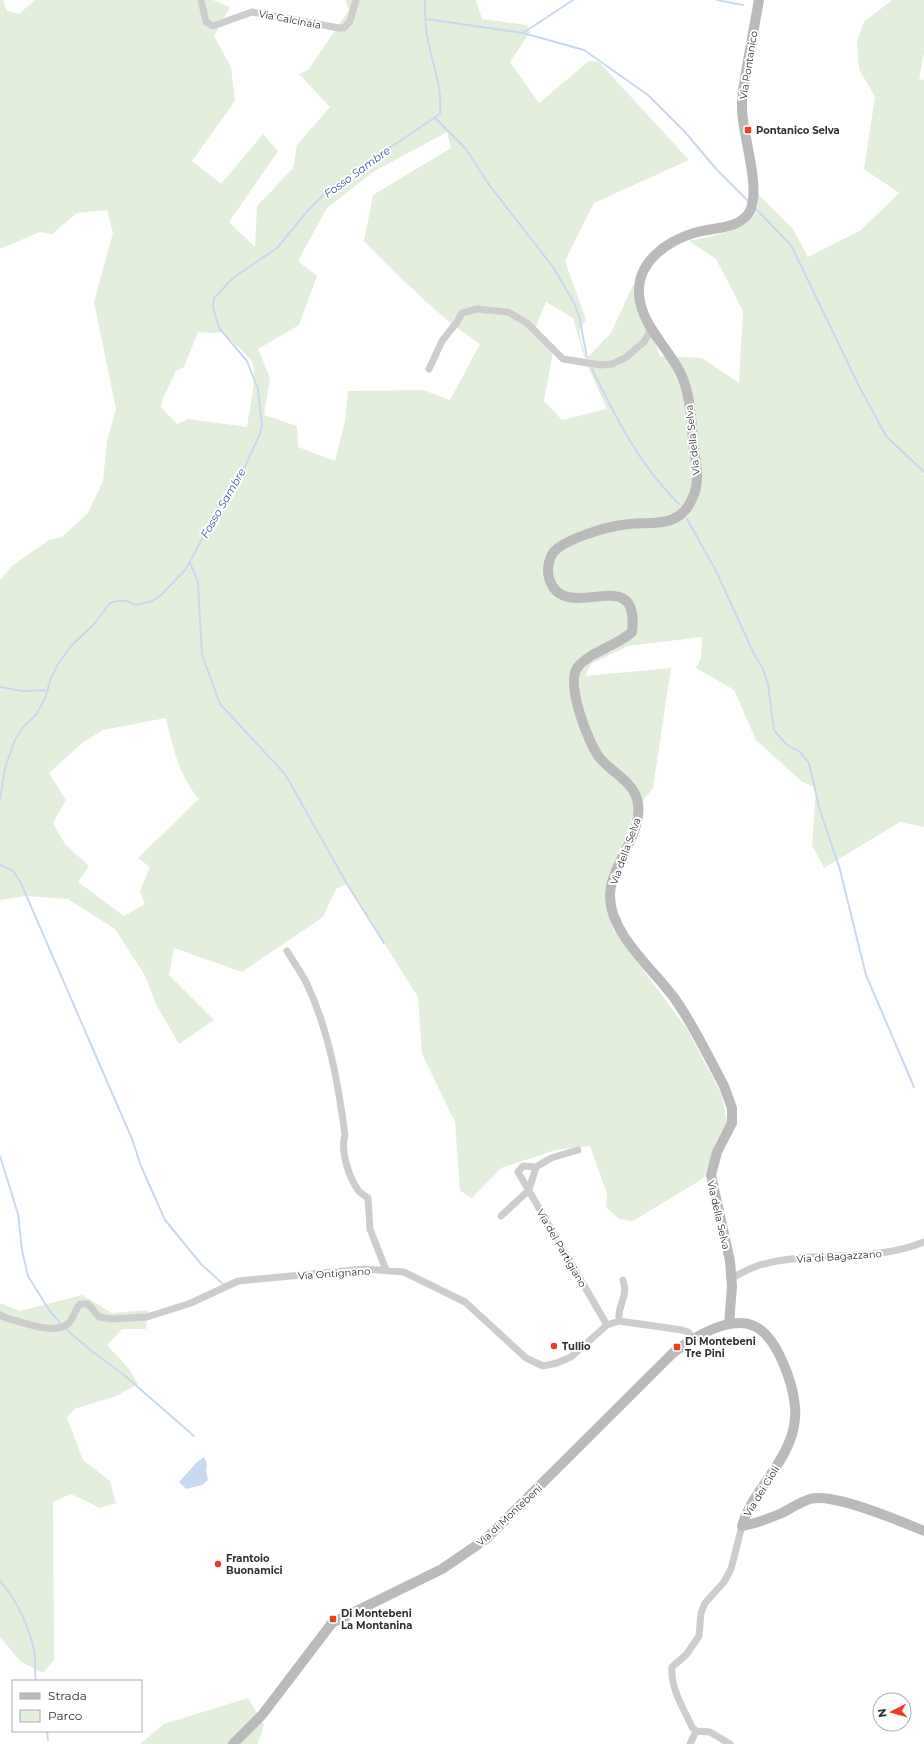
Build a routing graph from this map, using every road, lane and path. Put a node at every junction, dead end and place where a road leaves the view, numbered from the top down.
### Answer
1 (201, 0) edge
2 (356, 0) edge
3 (758, 0) edge
4 (744, 131) joint
5 (651, 328) junction
6 (428, 369) dead end
7 (287, 951) dead end
8 (578, 1150) dead end
9 (536, 1167) junction
10 (529, 1190) junction
11 (501, 1216) dead end
12 (924, 1242) edge
13 (386, 1270) junction
14 (732, 1278) junction
15 (623, 1280) dead end
16 (0, 1315) edge
17 (619, 1321) junction
18 (729, 1324) junction
19 (607, 1325) junction
20 (694, 1338) junction
21 (742, 1526) junction
22 (924, 1531) edge
23 (696, 1731) junction
24 (233, 1744) edge
25 (690, 1744) edge
26 (730, 1744) edge

1 - 2 street, Via Calcinaia
3 - 4 street, Via Pontanico
4 - 5 street, Via della Selva
5 - 6 street
5 - 14 street, Via della Selva
7 - 13 street
8 - 9 street
9 - 10 street
9 - 10 street, Via del Partigiano
10 - 11 street
10 - 19 street, Via del Partigiano
12 - 14 street, Via di Bagazzano
13 - 16 street, Via Ontignano
13 - 19 street, Via Ontignano
14 - 18 street, Via della Selva
15 - 17 street
17 - 19 street, Via Ontignano
17 - 20 street, Via Ontignano
18 - 20 street, Via di Montebeni
18 - 21 street, Via dei Cioli
20 - 24 street, Via di Montebeni
21 - 22 street, Via dei Cioli
21 - 23 street
23 - 25 street
23 - 26 street

